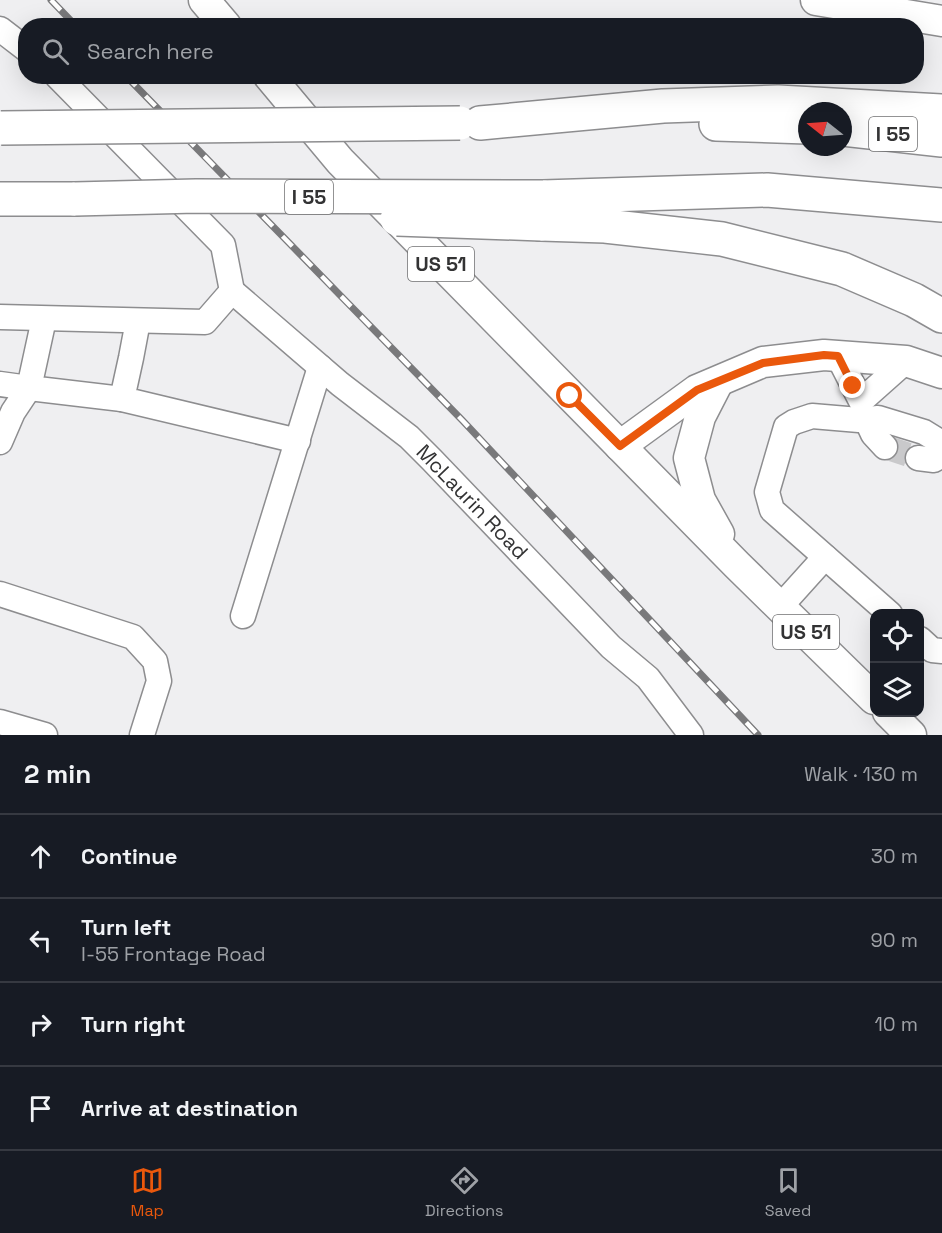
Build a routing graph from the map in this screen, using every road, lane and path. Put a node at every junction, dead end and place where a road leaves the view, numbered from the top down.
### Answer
1 (204, 0) edge
2 (816, 0) edge
3 (219, 18) edge
4 (942, 21) edge
5 (0, 29) edge
6 (18, 43) edge
7 (65, 84) edge
8 (276, 84) edge
9 (942, 111) edge
10 (470, 123) junction
11 (798, 127) edge
12 (0, 128) edge
13 (852, 130) edge
14 (942, 140) edge
15 (0, 199) edge
16 (942, 205) edge
17 (542, 211) junction
18 (232, 291) junction
19 (942, 316) edge
20 (0, 317) edge
21 (44, 319) junction
22 (138, 321) junction
23 (838, 356) junction
24 (906, 361) junction
25 (320, 367) junction
26 (942, 373) edge
27 (718, 382) junction
28 (0, 384) edge
29 (29, 388) junction
30 (122, 399) junction
31 (862, 413) junction
32 (298, 441) junction
33 (0, 442) edge
34 (942, 443) edge
35 (620, 446) junction
36 (885, 447) tunnel mouth
37 (942, 454) edge
38 (918, 458) tunnel mouth
39 (825, 557) junction
40 (737, 565) junction
41 (0, 594) edge
42 (780, 607) junction
43 (884, 609) edge
44 (243, 616) dead end
45 (924, 642) edge
46 (942, 651) edge
47 (870, 695) edge
48 (893, 717) edge
49 (0, 722) edge
50 (45, 735) edge
51 (142, 735) edge
52 (691, 735) edge
53 (912, 735) edge

1 - 3 main road
2 - 4 main road
5 - 6 street
7 - 18 street
8 - 35 main road, US 51
9 - 10 highway
10 - 11 highway
10 - 12 highway, bridge
13 - 14 highway, I 55
15 - 17 highway, bridge
16 - 17 highway
17 - 19 highway
18 - 22 street
18 - 25 street, McLaurin Road
20 - 21 street
21 - 22 street
21 - 29 street
22 - 30 street
23 - 24 main road
23 - 27 main road
23 - 31 street
24 - 26 main road
24 - 31 street
25 - 32 street
25 - 52 street, McLaurin Road
27 - 35 main road
27 - 40 main road
28 - 29 street
29 - 30 street
29 - 33 street
30 - 32 street
31 - 34 street
31 - 36 street
31 - 39 street
32 - 44 street
35 - 40 main road, US 51
37 - 38 street
39 - 42 street
39 - 43 street
40 - 42 main road, US 51
41 - 51 street
42 - 47 main road, US 51
45 - 46 street
48 - 53 main road
49 - 50 street

